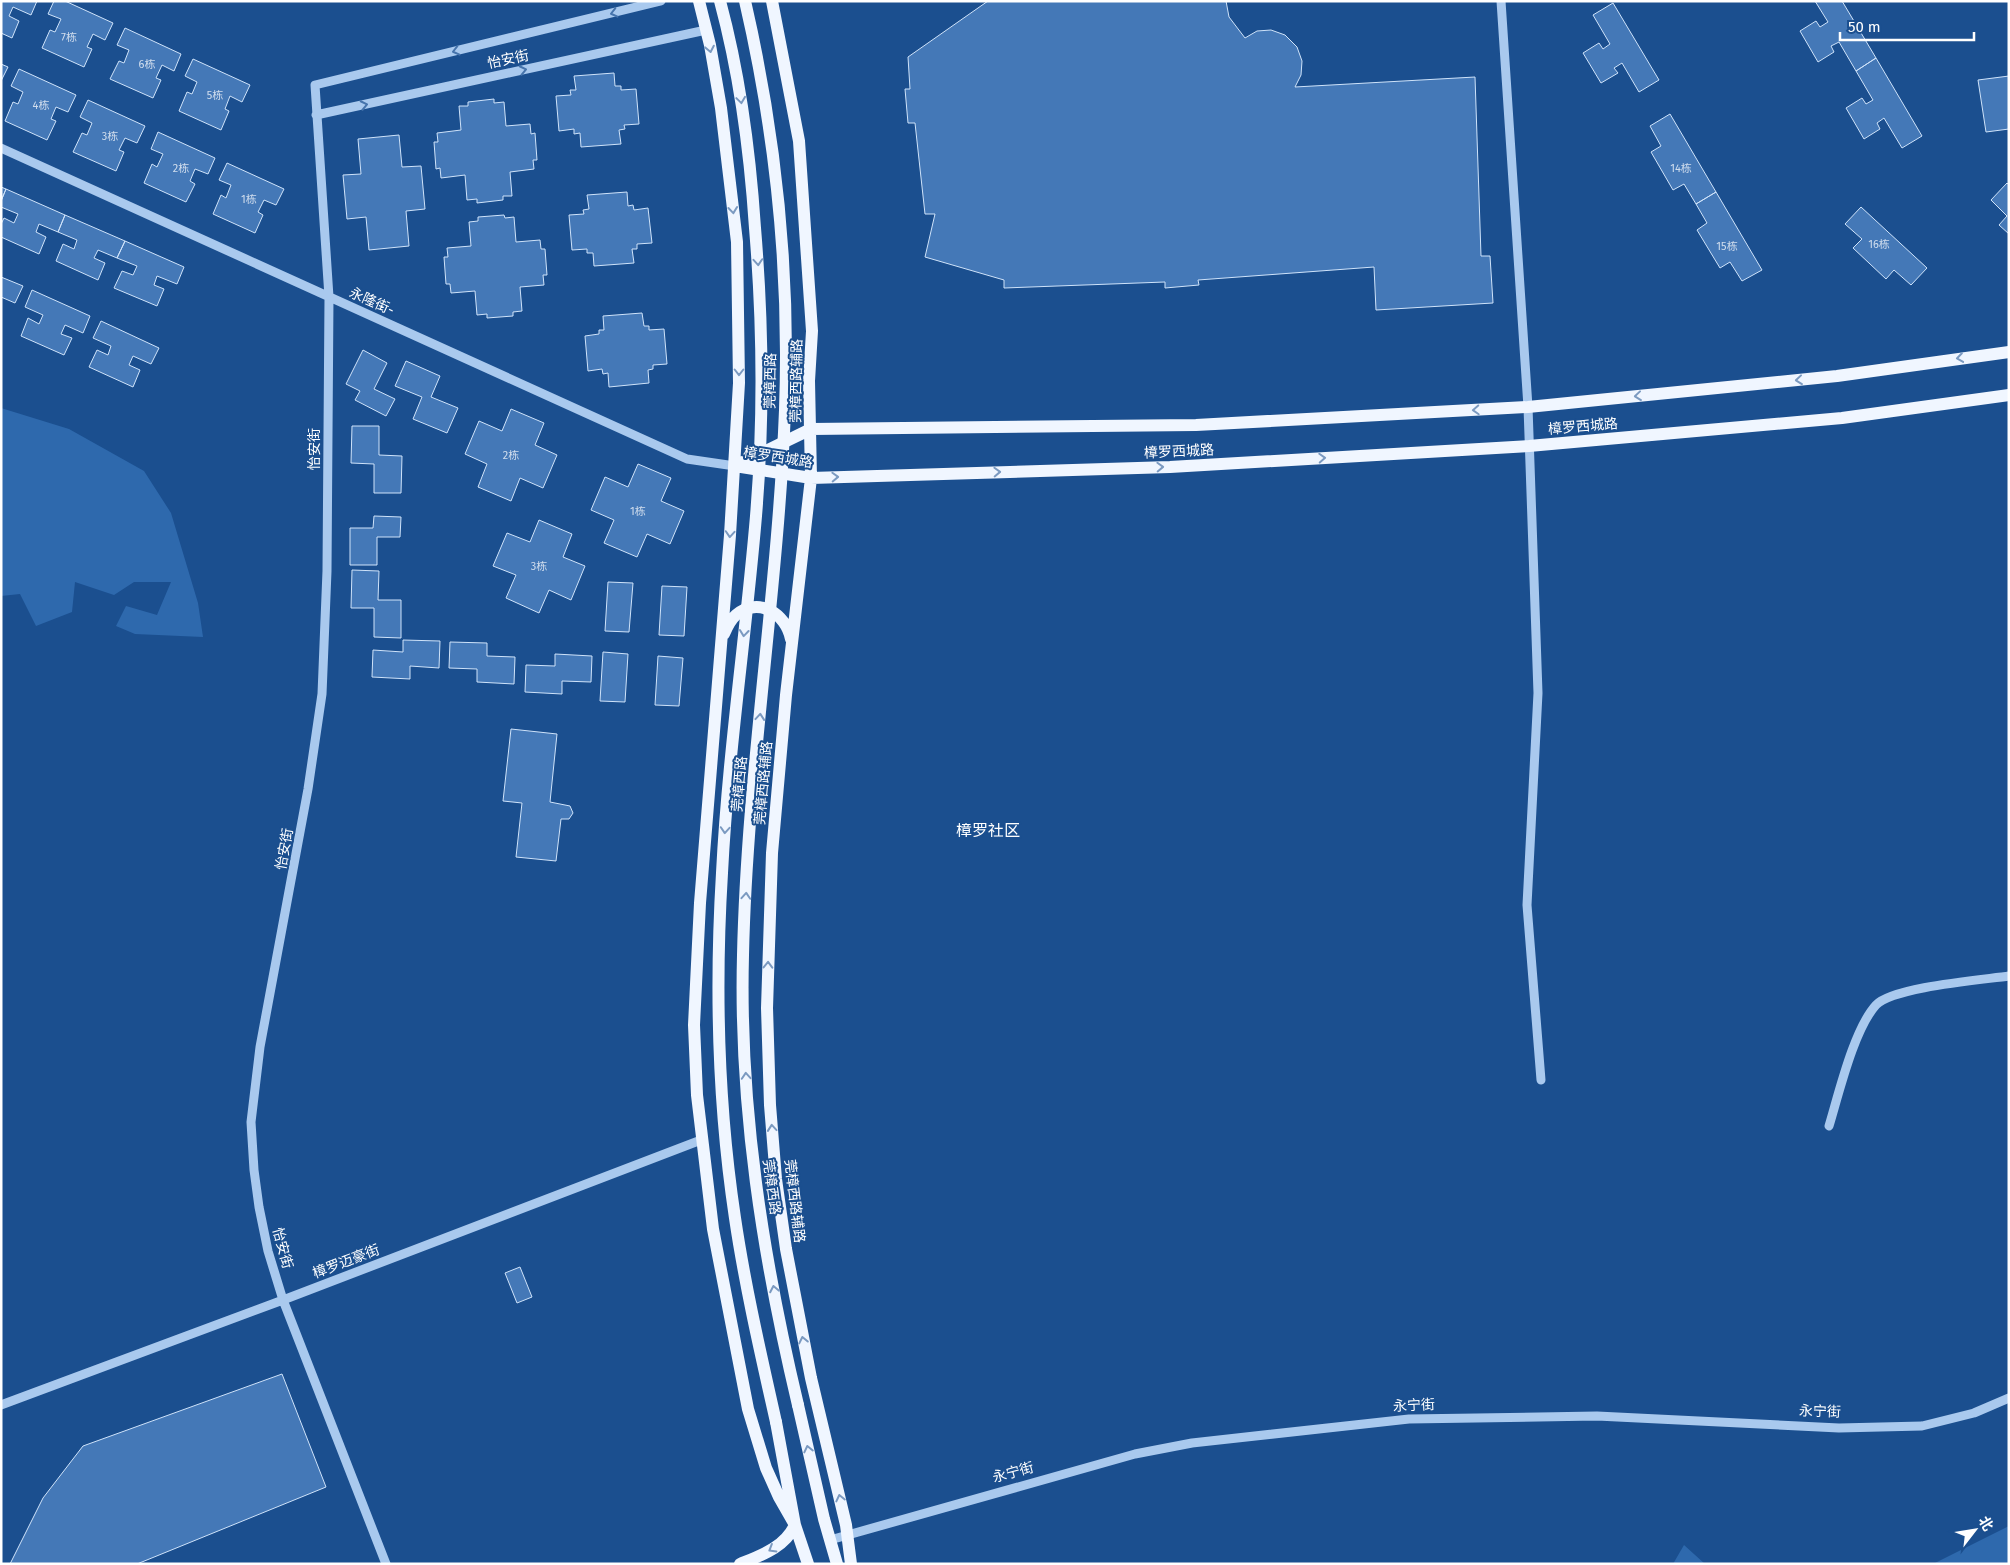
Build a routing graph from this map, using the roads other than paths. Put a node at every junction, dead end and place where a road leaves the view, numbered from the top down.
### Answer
1 (661, 1) edge
2 (699, 1) edge
3 (720, 1) edge
4 (745, 1) edge
5 (772, 1) edge
6 (1501, 1) edge
7 (706, 30) junction
8 (316, 115) junction
9 (1, 148) edge
10 (329, 297) junction
11 (2009, 352) edge
12 (2009, 395) edge
13 (1528, 407) junction
14 (811, 429) junction
15 (1529, 446) junction
16 (735, 466) junction
17 (811, 478) junction
18 (722, 638) junction
19 (792, 644) junction
20 (2009, 976) edge
21 (1541, 1080) dead end
22 (1829, 1126) dead end
23 (701, 1140) junction
24 (283, 1300) junction
25 (2009, 1398) edge
26 (1, 1405) edge
27 (795, 1525) junction
28 (848, 1534) junction
29 (830, 1540) junction
30 (386, 1564) edge
31 (740, 1564) edge
32 (808, 1564) edge
33 (837, 1564) edge
34 (851, 1564) edge

1 -> 8 street, 怡安街
2 - 7 main road
3 -> 27 main road, 莞樟西路, bridge
29 -> 4 main road, 莞樟西路, bridge
5 - 14 main road, 莞樟西路辅路
6 - 13 street
8 -> 7 street, 怡安街
7 -> 16 main road
8 - 10 street, 怡安街
9 - 10 street, 永隆街-
10 - 16 street, 永隆街-
10 - 24 street, 怡安街
11 -> 13 main road, 樟罗西城路
12 - 15 main road, 樟罗西城路
13 -> 14 main road, 樟罗西城路
13 - 15 street
14 - 16 main road, 樟罗西城路
14 - 17 main road, 莞樟西路辅路
17 -> 15 main road, 樟罗西城路
15 - 21 street
16 - 17 main road, 樟罗西城路
16 -> 18 main road
17 - 19 main road, 莞樟西路辅路
18 - 19 main road
18 - 23 main road
28 -> 19 main road, 莞樟西路辅路
20 - 22 street
23 - 24 street, 樟罗迈豪街
23 - 27 main road
24 - 26 street, 樟罗迈豪街
24 - 30 street, 怡安街
25 - 28 street, 永宁街
27 -> 31 main road
27 - 32 main road, 莞樟西路
28 - 29 street, 永宁街
28 - 34 main road, 莞樟西路辅路
29 - 33 main road, 莞樟西路

